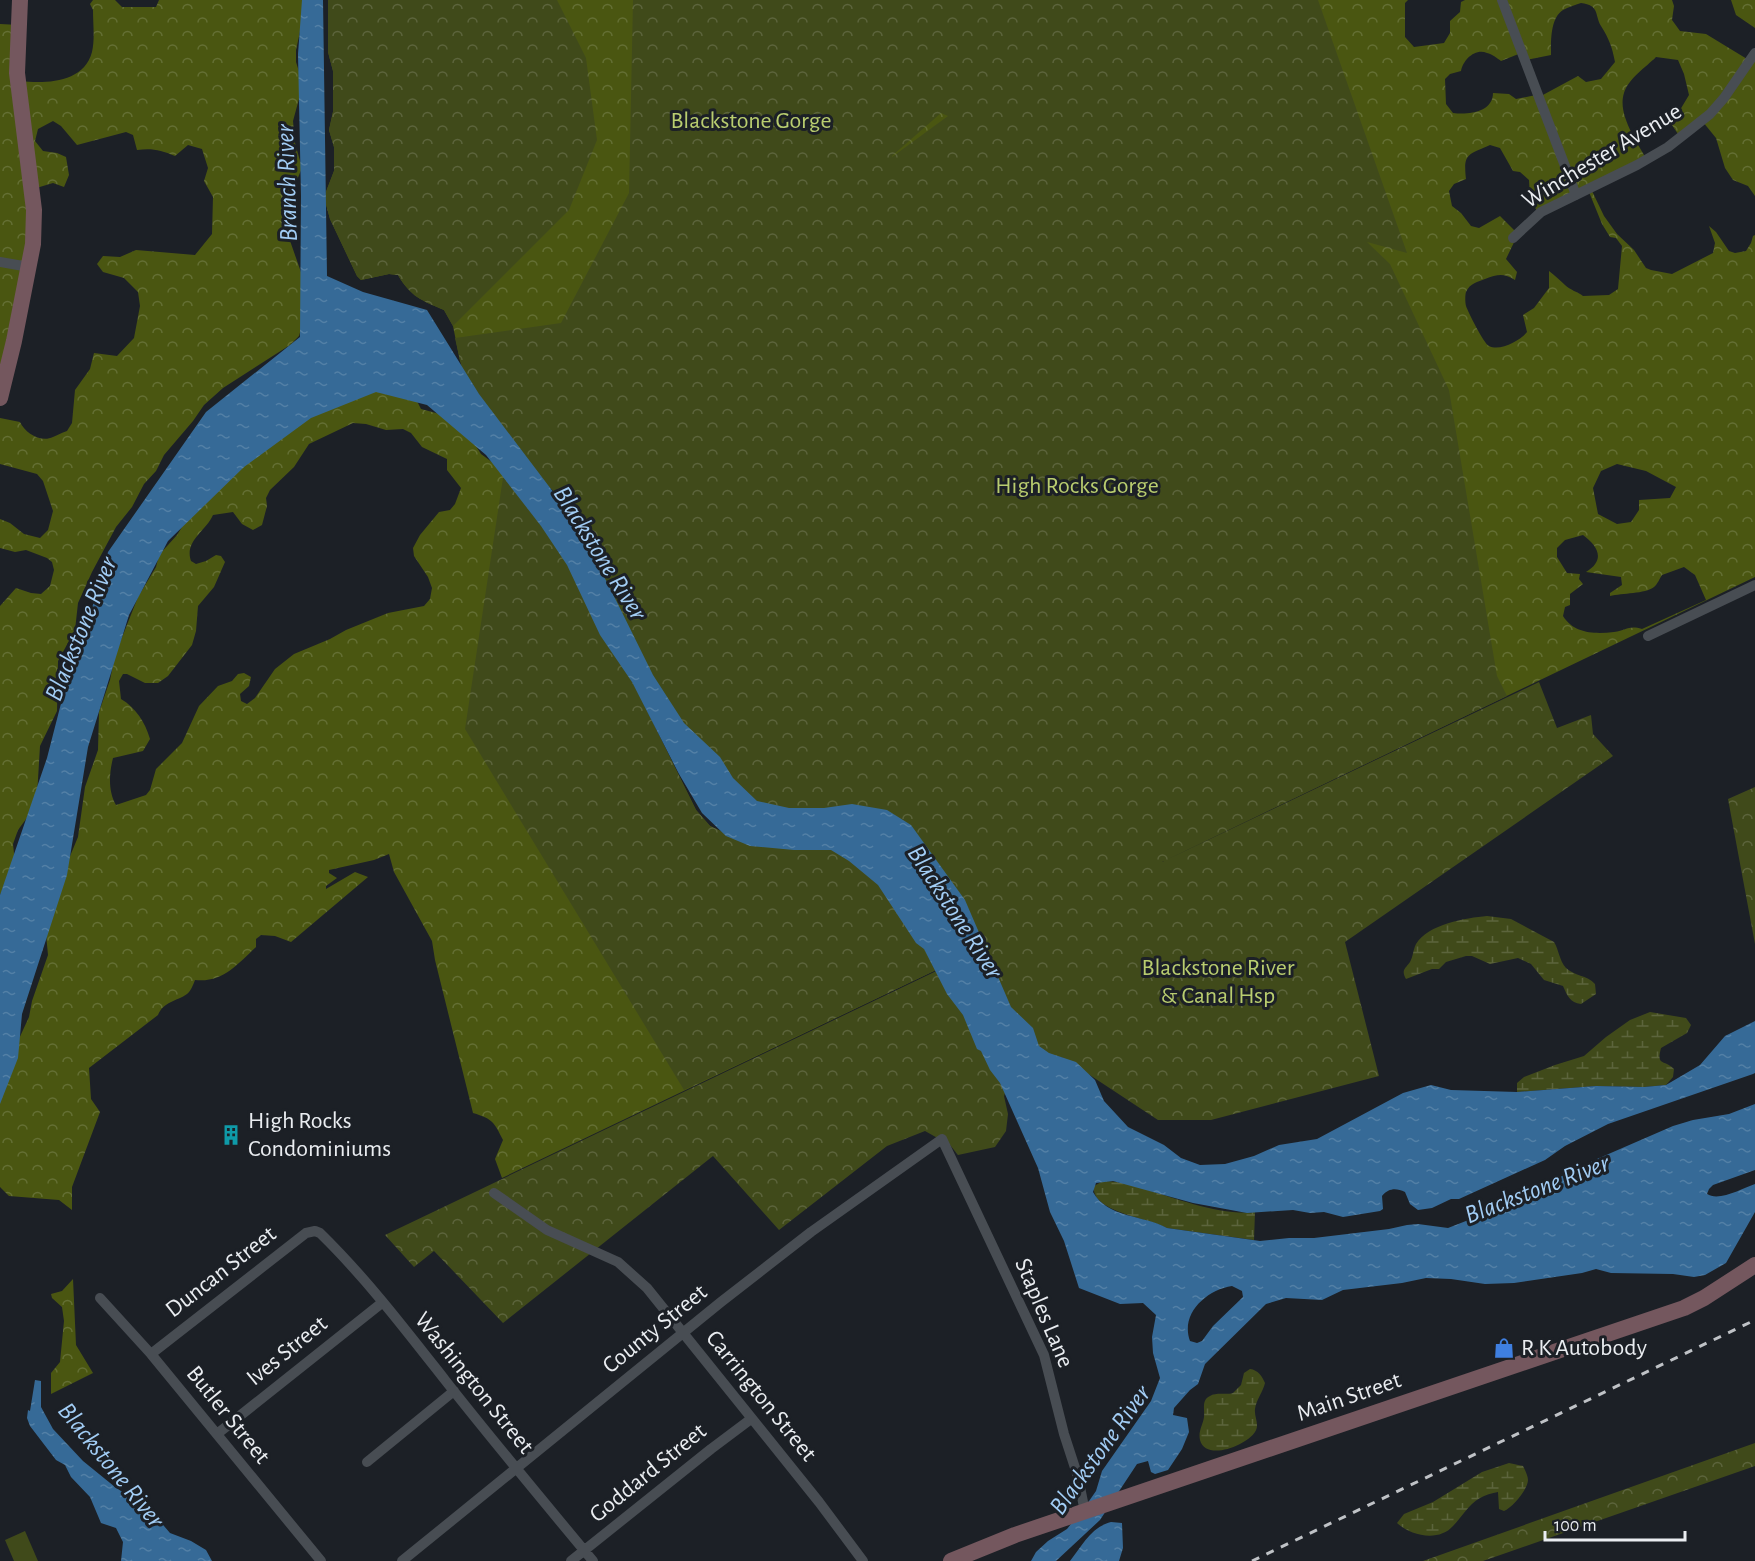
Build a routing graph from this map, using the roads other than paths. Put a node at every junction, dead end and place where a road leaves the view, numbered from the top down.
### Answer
1 (20, 0) edge
2 (1502, 0) edge
3 (1755, 52) edge
4 (1576, 195) junction
5 (1514, 238) dead end
6 (0, 262) edge
7 (29, 267) junction
8 (0, 398) edge
9 (1755, 585) edge
10 (1648, 636) dead end
11 (942, 1139) joint
12 (494, 1193) dead end
13 (320, 1233) joint
14 (1755, 1265) edge
15 (100, 1298) dead end
16 (383, 1302) junction
17 (683, 1333) junction
18 (151, 1354) junction
19 (454, 1391) junction
20 (751, 1419) junction
21 (217, 1434) junction
22 (367, 1462) dead end
23 (515, 1467) junction
24 (1084, 1507) junction
25 (584, 1551) junction
26 (321, 1561) edge
27 (402, 1561) edge
28 (571, 1561) edge
29 (593, 1561) edge
30 (863, 1561) edge
31 (951, 1561) edge

1 - 7 main road
2 - 4 street
3 - 4 street, Winchester Avenue
4 - 5 street, Winchester Avenue
6 - 7 street
7 - 8 main road
9 - 10 street
11 - 17 street, County Street
11 - 24 street, Staples Lane
12 - 17 street, Carrington Street
13 - 16 street, Washington Street
13 - 18 street, Duncan Street
14 - 24 main road, Main Street
15 - 18 street, Butler Street
16 - 19 street, Washington Street
16 - 21 street, Ives Street
17 - 20 street, Carrington Street
17 - 23 street, County Street
18 - 21 street, Butler Street
19 - 22 street
19 - 23 street, Washington Street
20 - 25 street, Goddard Street
20 - 30 street, Carrington Street
21 - 26 street, Butler Street
23 - 25 street, Washington Street
23 - 27 street, County Street
24 - 31 main road, Main Street
25 - 28 street, Goddard Street
25 - 29 street, Washington Street

